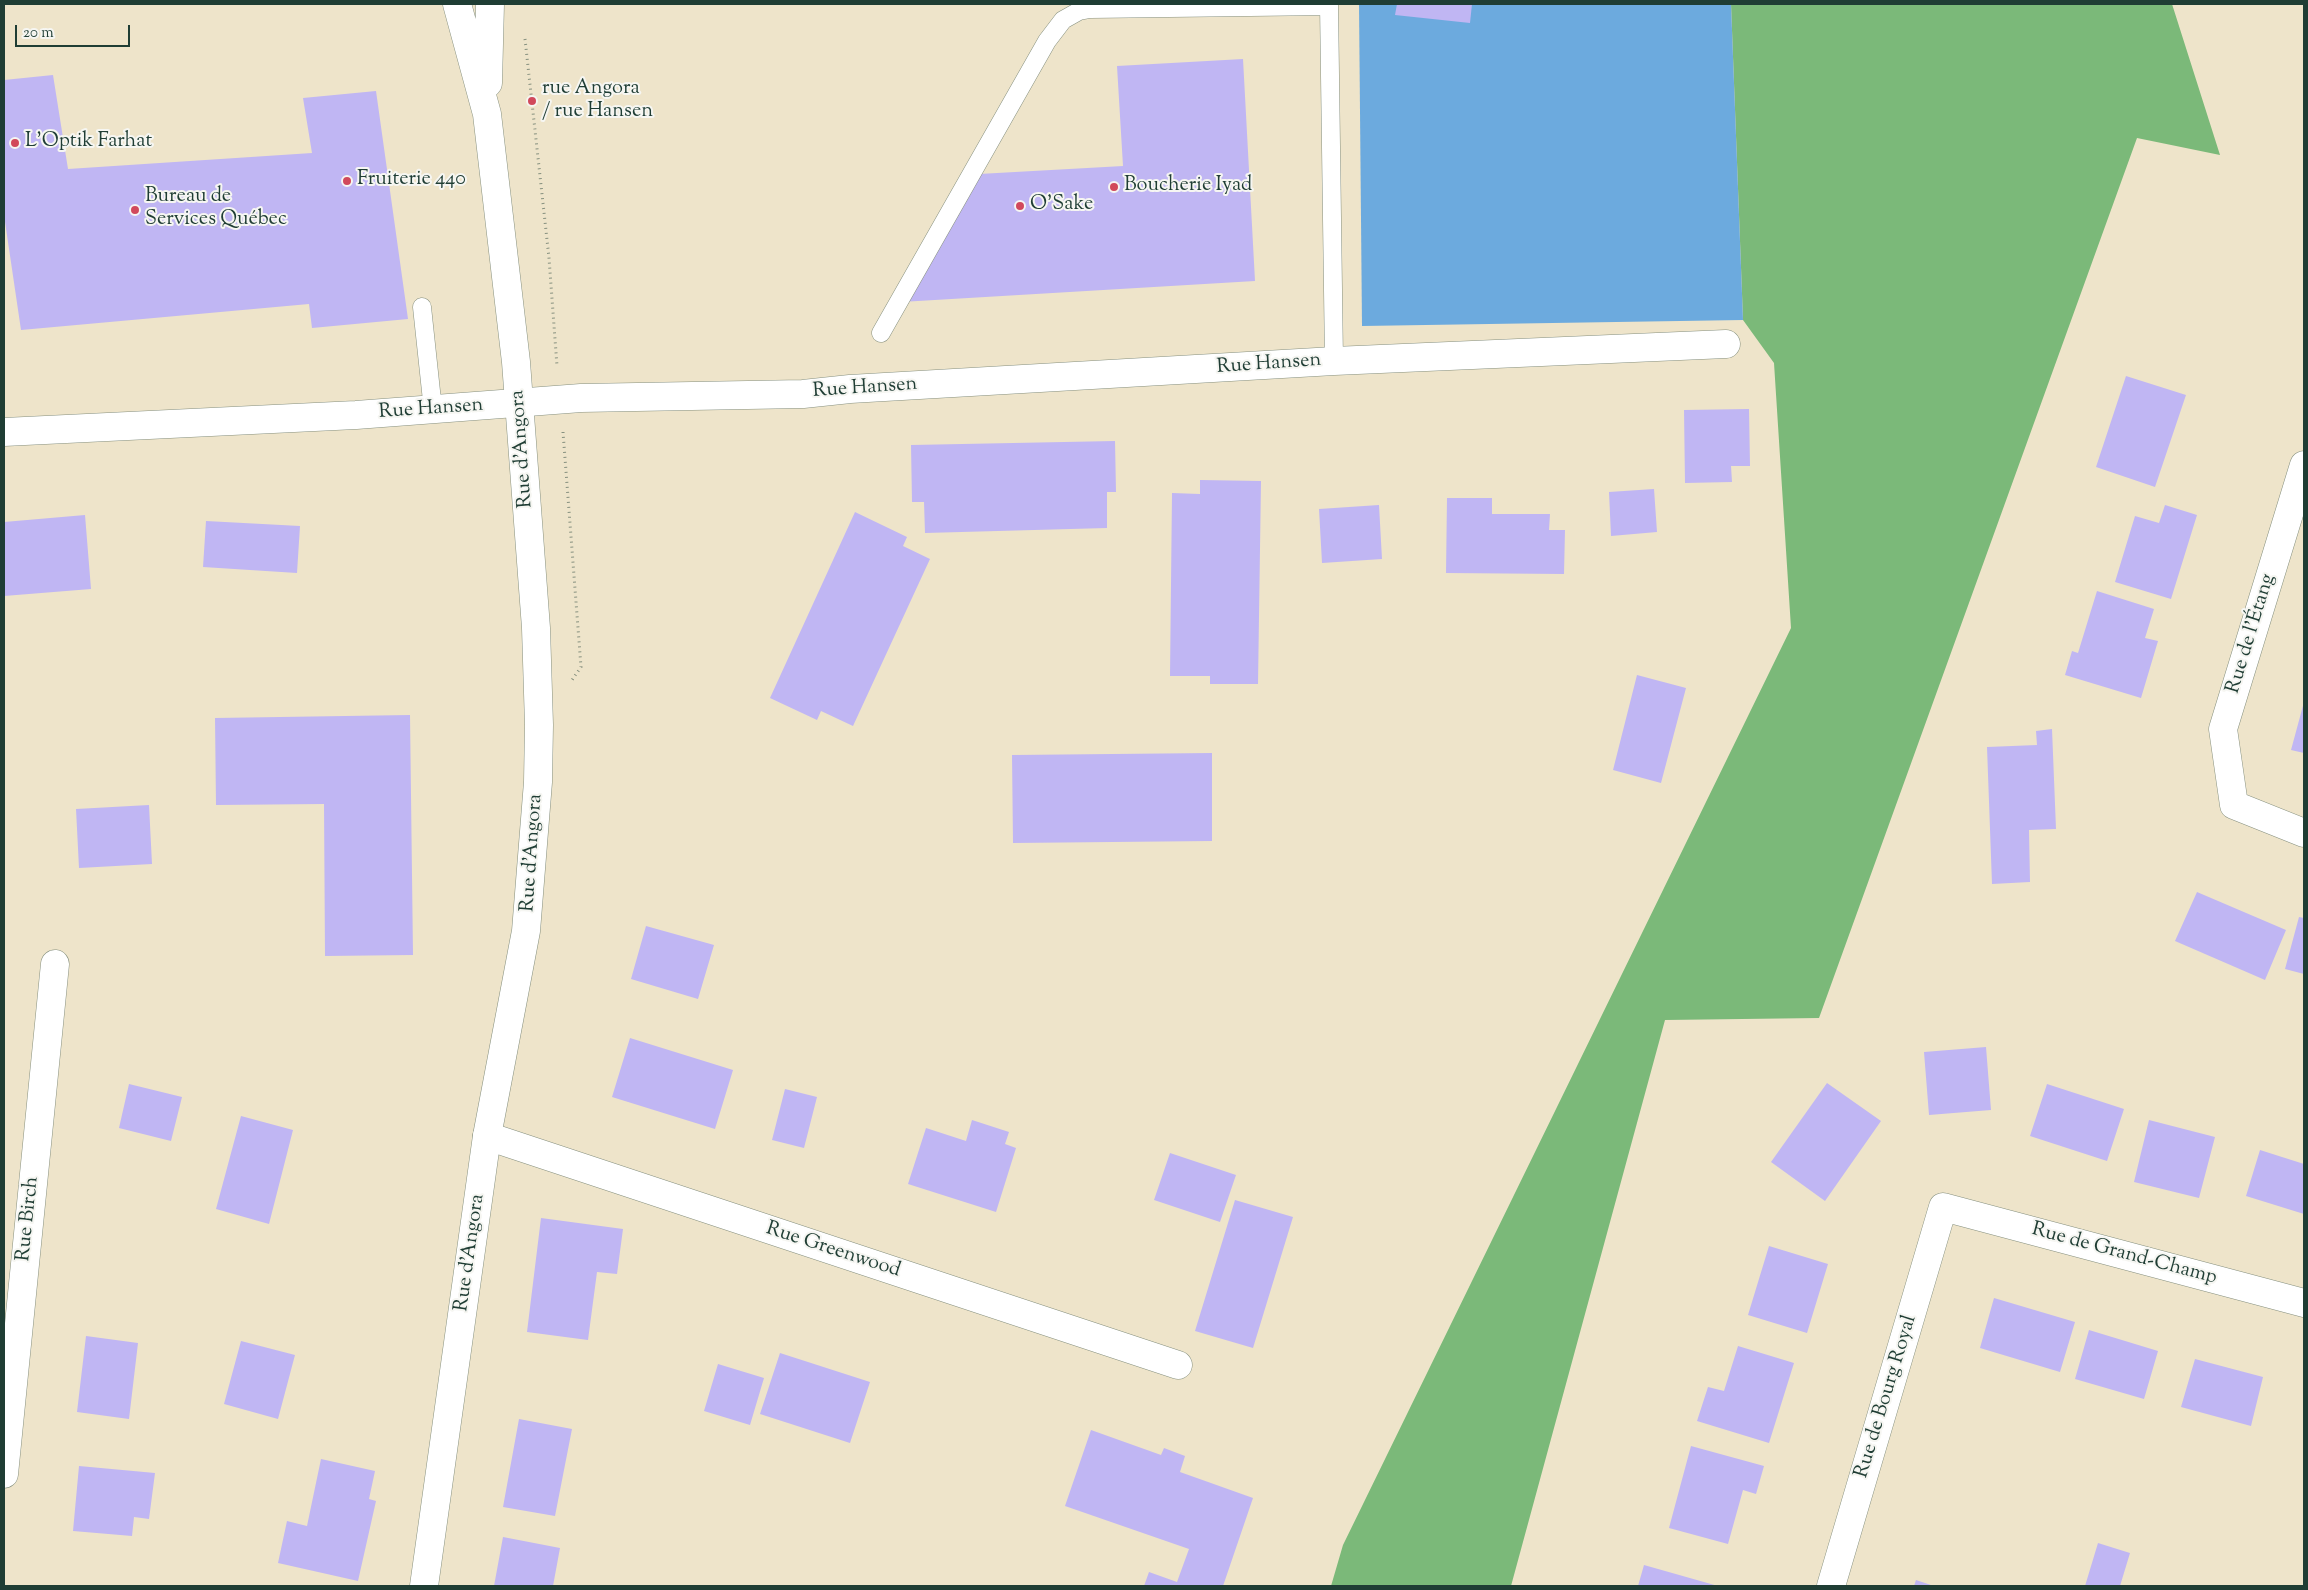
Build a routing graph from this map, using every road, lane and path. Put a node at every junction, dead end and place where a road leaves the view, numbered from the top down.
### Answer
1 (458, 4) edge
2 (490, 4) edge
3 (1329, 5) edge
4 (1090, 6) edge
5 (525, 33) dead end
6 (488, 114) junction
7 (422, 307) dead end
8 (881, 333) dead end
9 (1726, 344) dead end
10 (1334, 361) junction
11 (558, 368) dead end
12 (520, 403) junction
13 (433, 410) junction
14 (563, 431) dead end
15 (4, 432) edge
16 (2304, 465) edge
17 (581, 667) dead end
18 (2304, 833) edge
19 (55, 964) dead end
20 (487, 1136) junction
21 (1943, 1207) joint
22 (2304, 1303) edge
23 (1178, 1365) dead end
24 (6, 1423) edge
25 (4, 1474) edge
26 (424, 1586) edge
27 (1831, 1586) edge

1 - 6 street, Rue d'Angora
2 - 6 street, Rue d'Angora
3 - 4 lane
3 - 10 lane
4 - 8 lane
5 - 11 path
6 - 12 street, Rue d'Angora
7 - 13 lane
9 - 10 street, Rue Hansen
10 - 12 street, Rue Hansen
12 - 13 street, Rue Hansen
12 - 20 street, Rue d'Angora
13 - 15 street, Rue Hansen
14 - 17 path, Rue d'Angora
16 - 18 street, Rue de l'Étang
19 - 24 street, Rue Birch
20 - 23 street, Rue Greenwood
20 - 26 street, Rue d'Angora
21 - 22 street, Rue de Grand-Champ
21 - 27 street, Rue de Bourg Royal
24 - 25 street, Rue Birch

